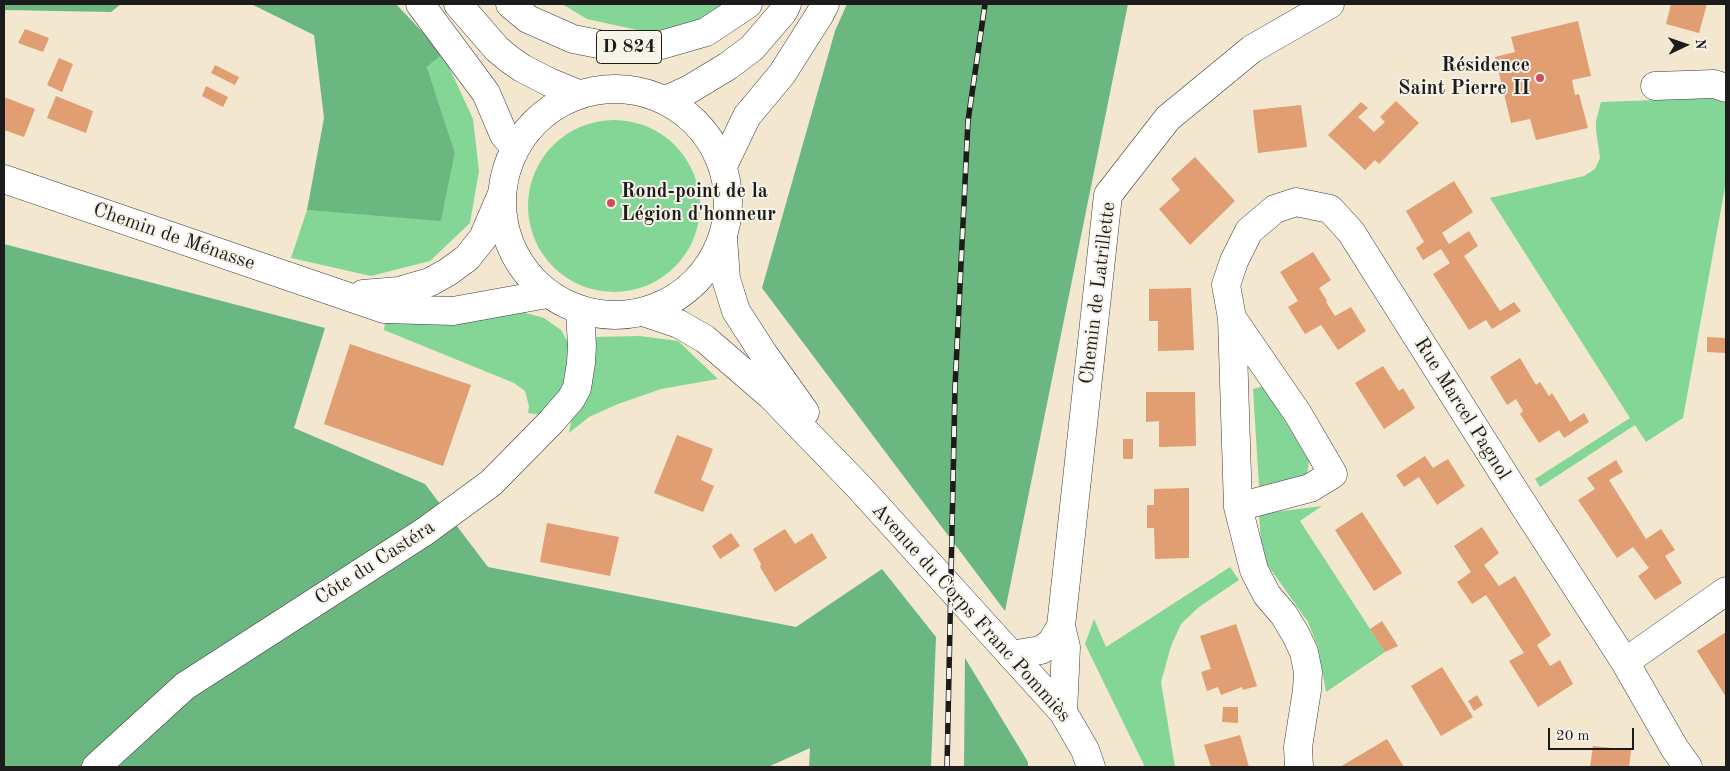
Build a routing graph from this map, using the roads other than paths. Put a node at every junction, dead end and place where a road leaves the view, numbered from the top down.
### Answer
1 (420, 4) edge
2 (458, 4) edge
3 (510, 4) edge
4 (748, 4) edge
5 (786, 4) edge
6 (825, 4) edge
7 (1330, 4) edge
8 (1655, 86) dead end
9 (1726, 88) edge
10 (578, 94) junction
11 (666, 100) junction
12 (515, 148) junction
13 (723, 166) junction
14 (4, 179) edge
15 (501, 196) junction
16 (723, 238) junction
17 (547, 294) junction
18 (344, 296) junction
19 (580, 311) junction
20 (646, 313) junction
21 (1232, 318) junction
22 (860, 488) junction
23 (1238, 507) junction
24 (1726, 592) edge
25 (1061, 626) junction
26 (1011, 655) junction
27 (1625, 662) junction
28 (1063, 712) junction
29 (1678, 761) edge
30 (96, 767) edge
31 (1091, 767) edge
32 (1299, 767) edge

1 - 12 street
2 - 10 street
3 - 4 street, D 824
5 - 11 street
6 - 13 street
7 - 25 street, Chemin de Latrillette
8 - 9 street
10 - 11 street
10 - 12 street
11 - 13 street
12 - 15 street
13 - 16 street
14 - 18 street, Chemin de Ménasse
15 - 17 street
15 - 18 street, Chemin de Ménasse
16 - 20 street
16 - 22 street, Avenue du Corps Franc Pommiès
17 - 18 street, Chemin de Ménasse
17 - 19 street
19 - 20 street
19 - 30 street, Côte du Castéra
20 - 22 street, Avenue du Corps Franc Pommiès
21 - 23 street, Rue Marcel Pagnol
21 - 23 street, Rue Marcel Pagnol
21 - 27 street, Rue Marcel Pagnol
22 - 26 street, Avenue du Corps Franc Pommiès
23 - 32 street
24 - 27 street
25 - 26 street, Chemin de Latrillette
25 - 28 street, Chemin de Latrillette
26 - 28 street, Avenue du Corps Franc Pommiès
27 - 29 street, Rue Marcel Pagnol
28 - 31 street, Avenue du Corps Franc Pommiès

